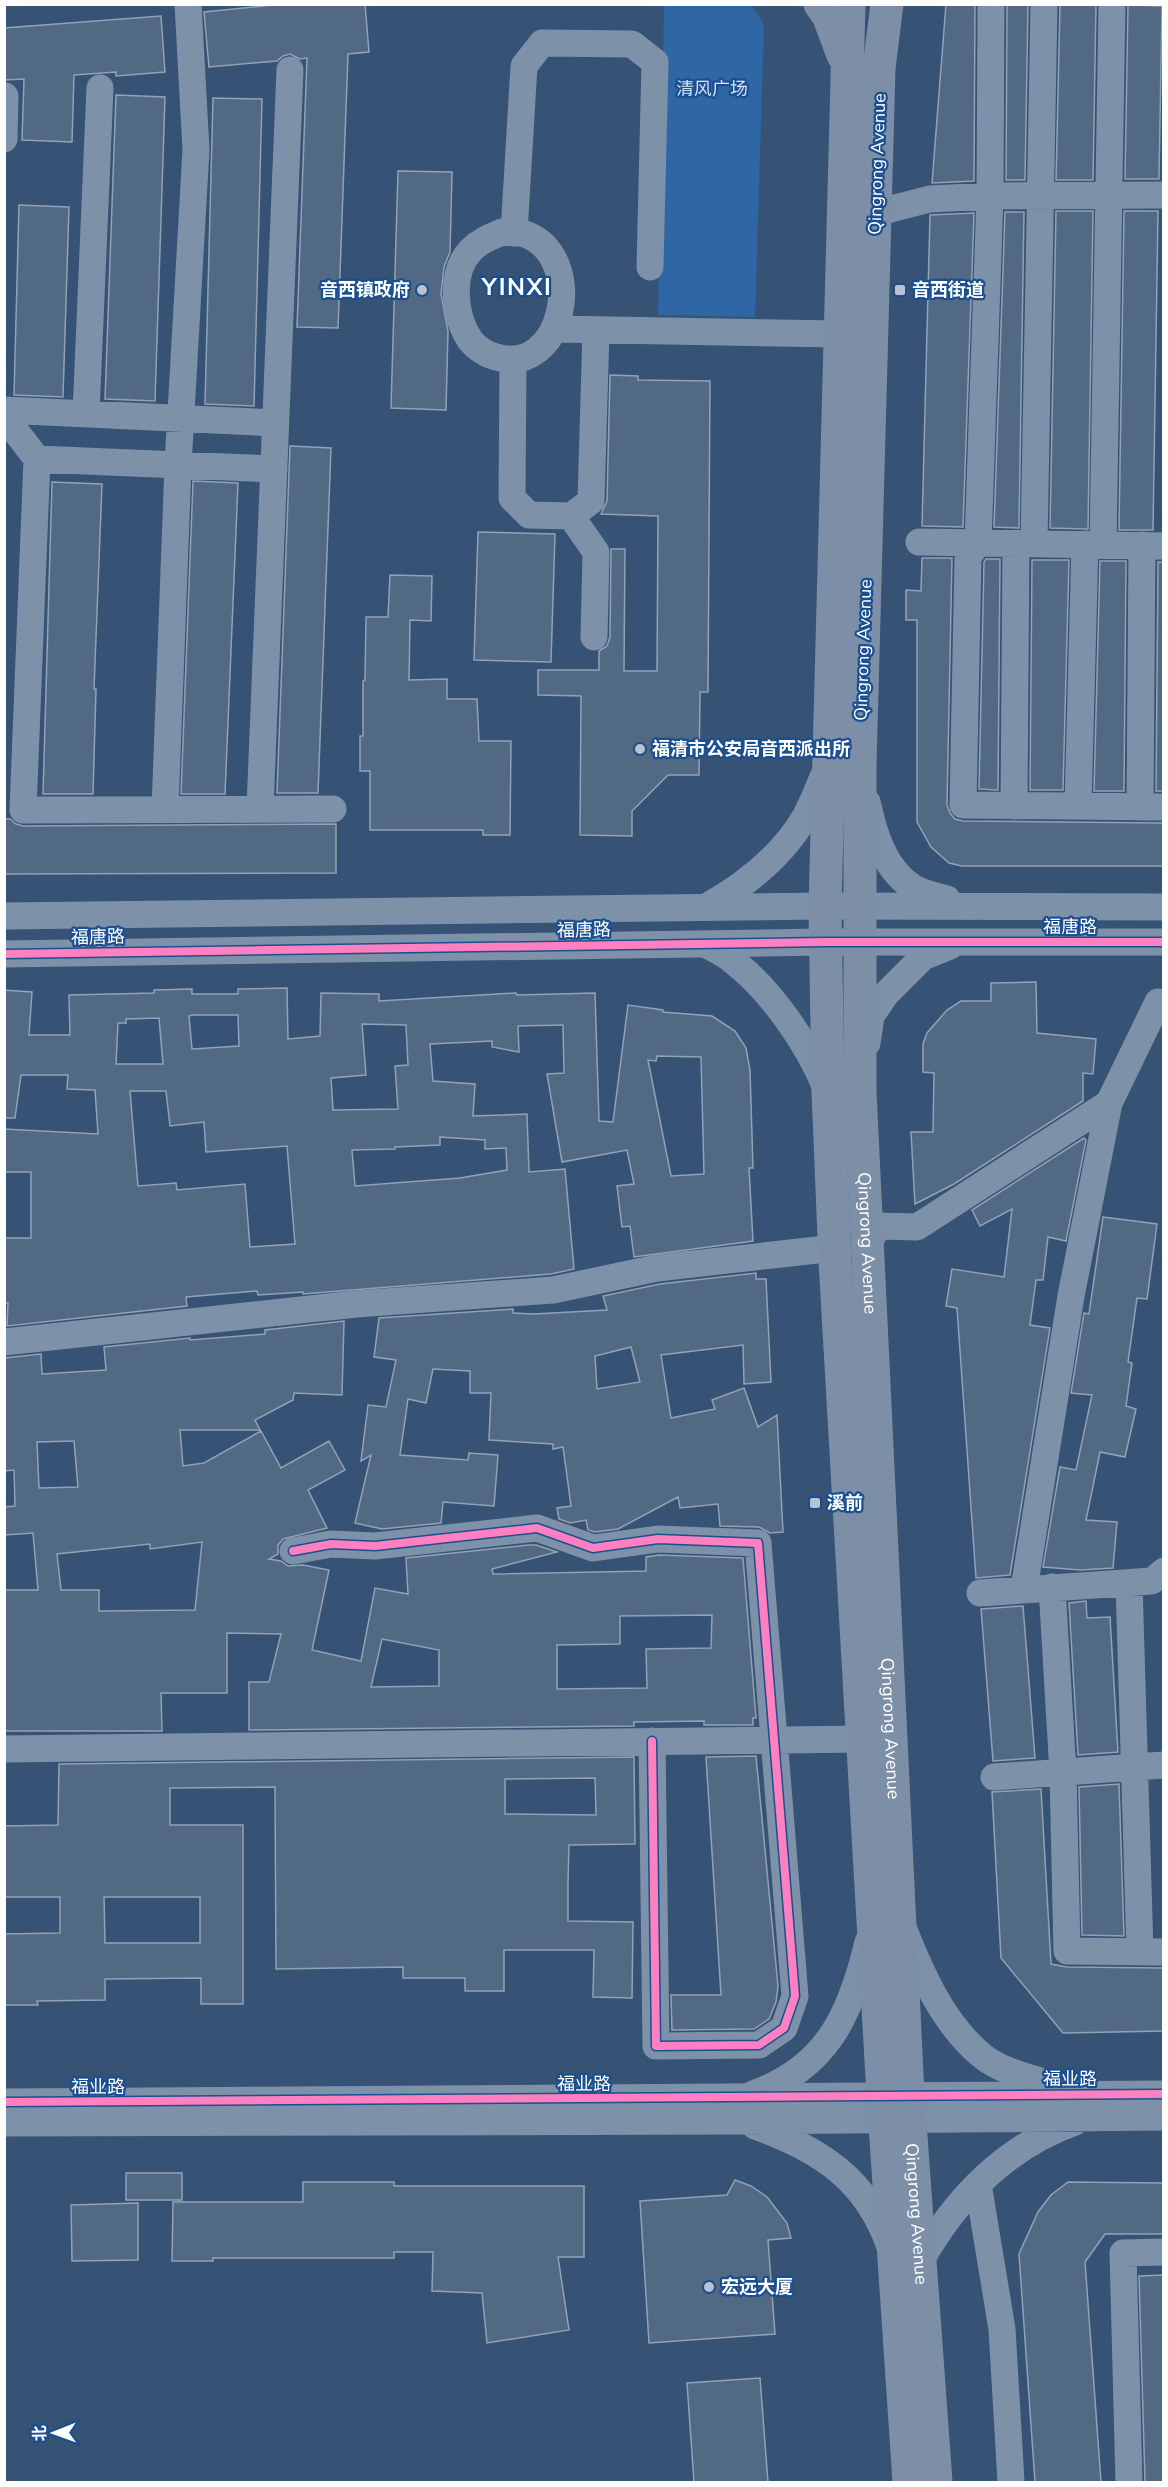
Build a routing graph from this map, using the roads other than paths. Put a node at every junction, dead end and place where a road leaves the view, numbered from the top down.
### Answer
1 (188, 4) edge
2 (820, 4) edge
3 (849, 4) edge
4 (887, 4) edge
5 (909, 4) edge
6 (991, 4) edge
7 (1044, 4) edge
8 (1112, 4) edge
9 (847, 67) junction
10 (879, 68) junction
11 (290, 70) dead end
12 (100, 88) dead end
13 (5, 96) edge
14 (4, 139) edge
15 (1042, 195) junction
16 (1110, 195) junction
17 (1164, 195) edge
18 (990, 196) junction
19 (875, 213) junction
20 (514, 233) junction
21 (650, 267) dead end
22 (555, 329) junction
23 (596, 330) junction
24 (840, 334) junction
25 (513, 360) junction
26 (4, 410) edge
27 (86, 414) junction
28 (4, 416) edge
29 (181, 419) junction
30 (275, 423) junction
31 (37, 459) junction
32 (178, 465) junction
33 (274, 469) junction
34 (572, 516) junction
35 (919, 542) dead end
36 (978, 543) junction
37 (1025, 544) junction
38 (1094, 544) junction
39 (1153, 546) edge
40 (594, 637) dead end
41 (844, 764) junction
42 (1014, 806) junction
43 (1078, 806) junction
44 (1152, 807) edge
45 (260, 808) junction
46 (165, 809) junction
47 (333, 809) dead end
48 (14, 810) edge
49 (825, 906) junction
50 (860, 906) junction
51 (965, 906) junction
52 (1164, 907) edge
53 (704, 908) junction
54 (4, 916) edge
55 (963, 941) junction
56 (825, 942) junction
57 (860, 942) junction
58 (1164, 942) edge
59 (704, 944) junction
60 (4, 954) edge
61 (1158, 1002) dead end
62 (860, 1091) junction
63 (828, 1092) junction
64 (1109, 1103) junction
65 (867, 1247) junction
66 (834, 1248) junction
67 (4, 1342) edge
68 (293, 1551) dead end
69 (1164, 1571) edge
70 (1129, 1583) junction
71 (1052, 1587) junction
72 (1024, 1589) junction
73 (980, 1593) dead end
74 (864, 1739) junction
75 (773, 1740) junction
76 (652, 1741) junction
77 (4, 1749) edge
78 (1164, 1766) edge
79 (1133, 1768) junction
80 (1063, 1773) junction
81 (994, 1777) dead end
82 (887, 1919) junction
83 (1152, 1952) edge
84 (1164, 2094) edge
85 (4, 2102) edge
86 (1090, 2106) junction
87 (897, 2107) junction
88 (741, 2109) junction
89 (1164, 2116) edge
90 (4, 2123) edge
91 (978, 2184) junction
92 (1164, 2252) edge
93 (908, 2260) junction
94 (909, 2482) edge
95 (936, 2482) edge
96 (1011, 2482) edge
97 (1129, 2482) edge

1 - 29 street
2 - 9 main road
3 - 9 main road, Qingrong Avenue
4 - 10 main road, Qingrong Avenue
5 - 10 main road
6 - 18 street
7 - 15 street
8 - 16 street
9 - 24 main road, Qingrong Avenue
10 - 19 main road, Qingrong Avenue
11 - 30 street
12 - 27 street
13 - 14 street
15 - 16 street
15 - 18 street
15 - 37 street
16 - 17 street
16 - 38 street
18 - 19 street
18 - 36 street
19 - 41 main road, Qingrong Avenue
20 - 21 street
20 - 22 street
20 - 25 street
22 - 23 street
22 - 25 street
23 - 24 street
23 - 34 street
24 - 41 main road, Qingrong Avenue
25 - 34 street
26 - 27 street
27 - 29 street
28 - 31 street
29 - 30 street
29 - 32 street
30 - 33 street
31 - 32 street
31 - 48 street
32 - 33 street
32 - 46 street
33 - 45 street
34 - 40 street
35 - 36 street
36 - 37 street
36 - 42 street
37 - 38 street
37 - 42 street
38 - 39 street
38 - 43 street
39 - 44 street
41 - 49 main road, Qingrong Avenue
41 - 50 main road, Qingrong Avenue
41 - 51 street
41 - 53 street
42 - 43 street
43 - 44 street
45 - 46 street
45 - 47 street
46 - 48 street
49 - 50 street, 福唐路
49 - 53 street, 福唐路
49 - 56 main road, Qingrong Avenue
50 - 51 street, 福唐路
50 - 57 main road, Qingrong Avenue
51 - 52 street, 福唐路
53 - 54 street, 福唐路
55 - 57 street, 福唐路
55 - 58 street, 福唐路
55 - 62 street
56 - 57 street, 福唐路
56 - 59 street, 福唐路
56 - 63 main road, Qingrong Avenue
57 - 62 main road, Qingrong Avenue
59 - 60 street, 福唐路
59 - 63 street
61 - 64 street
62 - 65 main road, Qingrong Avenue
63 - 66 main road, Qingrong Avenue
64 - 65 street
64 - 72 street
65 - 82 main road, Qingrong Avenue
66 - 67 street
66 - 74 main road, Qingrong Avenue
68 - 75 street
69 - 70 street
70 - 71 street
70 - 79 street
71 - 72 street
71 - 80 street
72 - 73 street
74 - 75 street
74 - 82 main road, Qingrong Avenue
75 - 76 street
75 - 76 street
76 - 77 street
78 - 79 street
79 - 80 street
79 - 83 street
80 - 81 street
80 - 83 street
82 - 86 street
82 - 87 main road, Qingrong Avenue
82 - 88 street
84 - 86 street, 福业路
85 - 88 street, 福业路
86 - 87 street, 福业路
86 - 89 street, 福业路
86 - 91 street
87 - 88 street, 福业路
87 - 93 main road, Qingrong Avenue
88 - 90 street, 福业路
88 - 93 street
91 - 93 street
91 - 96 street
92 - 97 street
93 - 94 main road, Qingrong Avenue
93 - 95 main road, Qingrong Avenue

